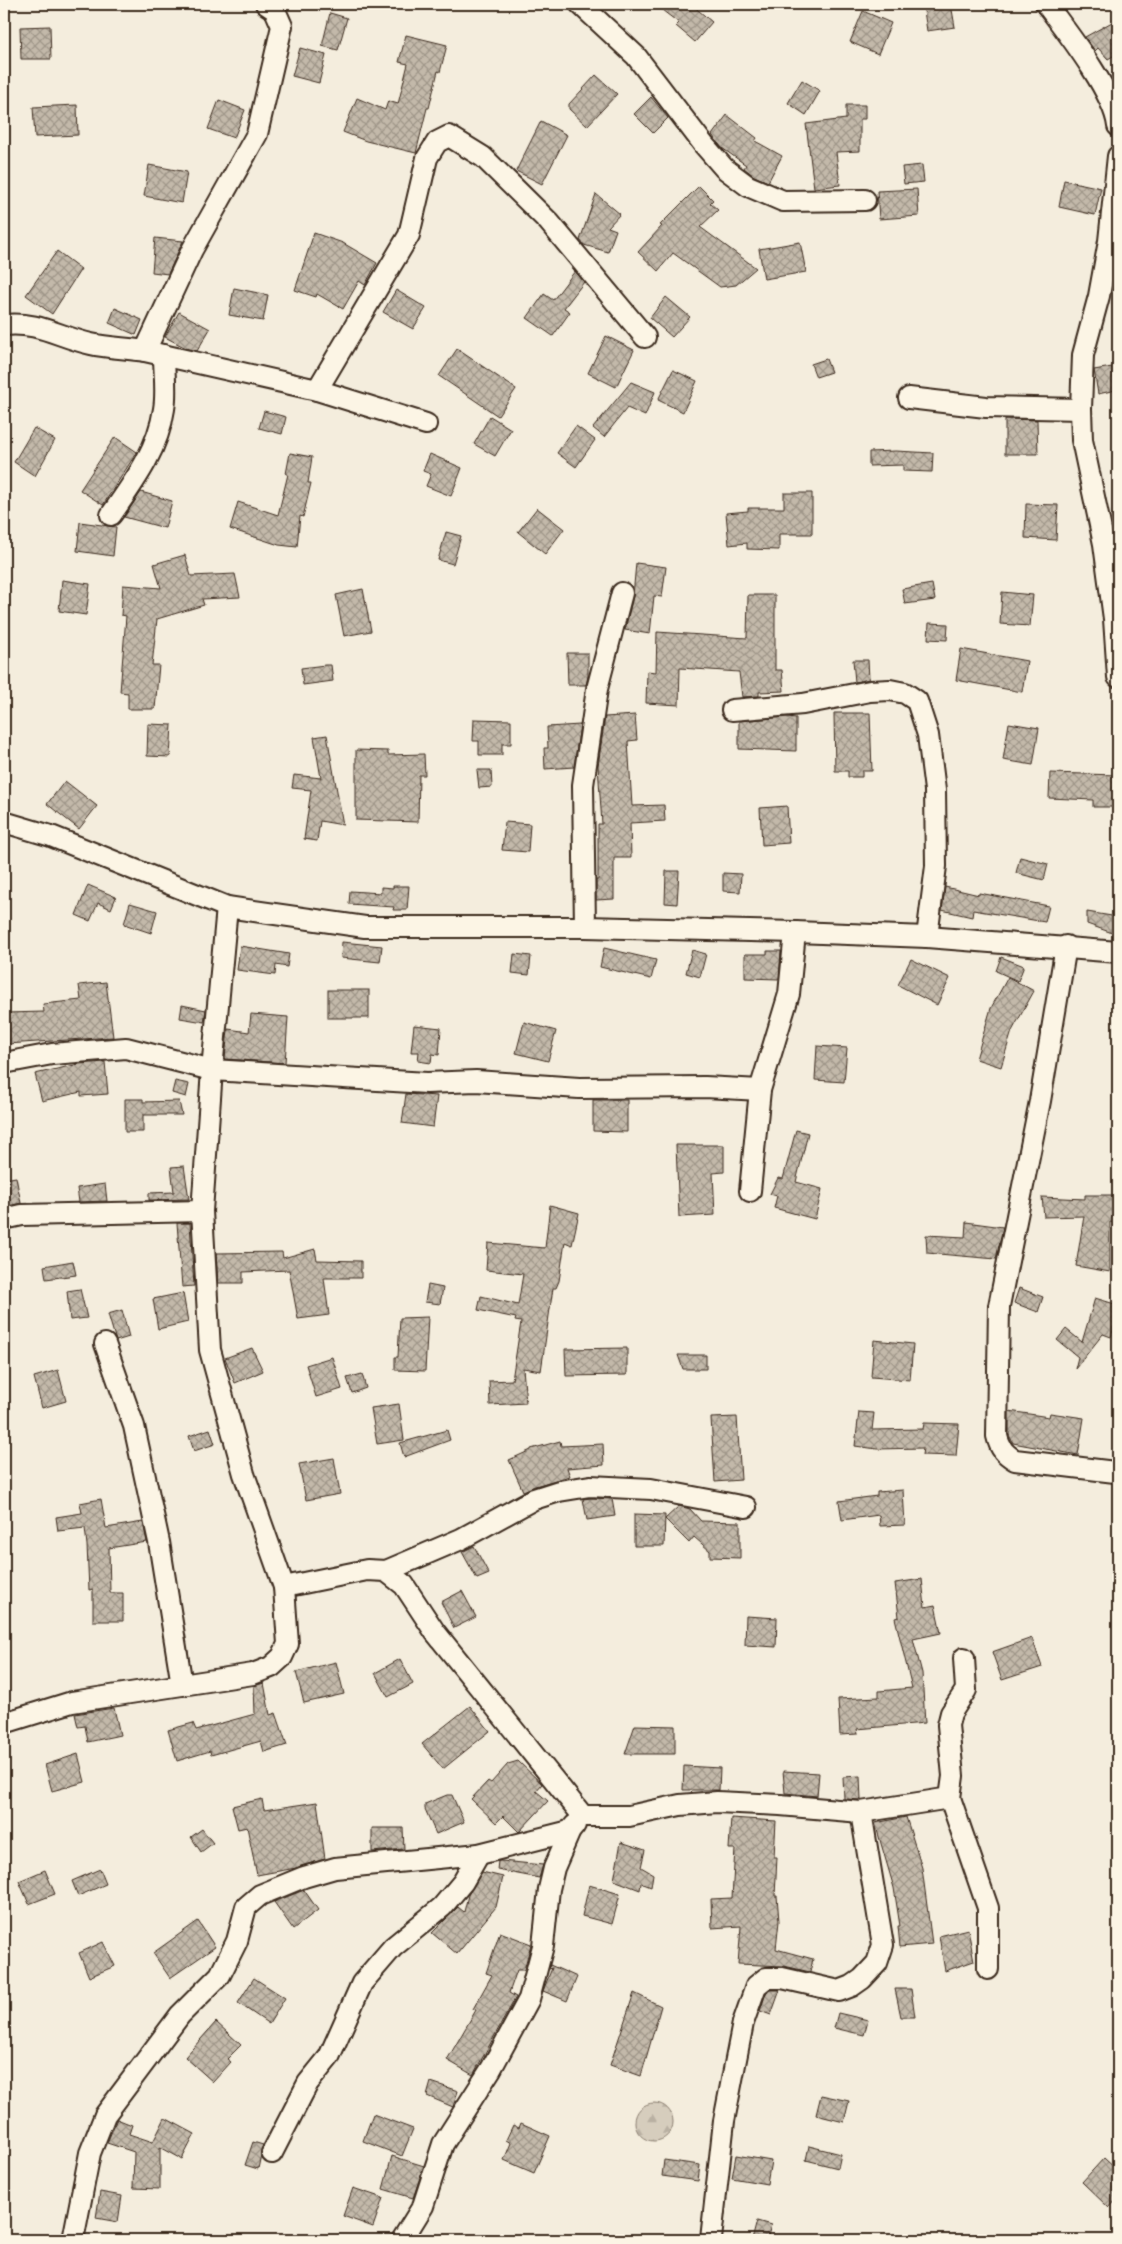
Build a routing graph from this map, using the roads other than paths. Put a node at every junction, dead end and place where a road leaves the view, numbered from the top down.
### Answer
1 (266, 4) edge
2 (580, 4) edge
3 (1046, 4) edge
4 (1118, 126) edge
5 (1118, 156) edge
6 (865, 200) dead end
7 (4, 325) edge
8 (645, 337) dead end
9 (155, 353) junction
10 (317, 390) junction
11 (909, 398) dead end
12 (1080, 409) junction
13 (426, 424) dead end
14 (111, 515) dead end
15 (622, 593) dead end
16 (1118, 677) edge
17 (732, 710) dead end
18 (4, 822) edge
19 (227, 907) junction
20 (585, 927) junction
21 (795, 932) junction
22 (927, 937) junction
23 (1066, 946) junction
24 (1118, 952) edge
25 (4, 1064) edge
26 (212, 1070) junction
27 (760, 1090) junction
28 (750, 1192) dead end
29 (202, 1211) junction
30 (4, 1220) edge
31 (105, 1344) dead end
32 (1116, 1472) dead end
33 (746, 1507) dead end
34 (386, 1571) junction
35 (284, 1588) junction
36 (964, 1658) dead end
37 (182, 1685) junction
38 (4, 1723) edge
39 (950, 1798) junction
40 (861, 1812) junction
41 (577, 1824) junction
42 (479, 1854) junction
43 (988, 1969) dead end
44 (272, 2153) dead end
45 (711, 2239) dead end
46 (73, 2240) edge
47 (402, 2240) edge

1 - 9 street
2 - 6 street
3 - 4 street
5 - 12 street
7 - 9 street
8 - 10 street
9 - 10 street
9 - 14 street
10 - 13 street
11 - 12 street
12 - 16 street
15 - 20 street
17 - 22 street
18 - 19 street
19 - 20 street
19 - 26 street
20 - 21 street
21 - 22 street
21 - 27 street
22 - 23 street
23 - 24 street
23 - 32 street
25 - 26 street
26 - 27 street
26 - 29 street
27 - 28 street
29 - 30 street
29 - 35 street
31 - 37 street
33 - 34 street
34 - 35 street
34 - 41 street
35 - 37 street
36 - 39 street
37 - 38 street
39 - 40 street
39 - 43 street
40 - 41 street
40 - 45 street
41 - 42 street
41 - 47 street
42 - 44 street
42 - 46 street

